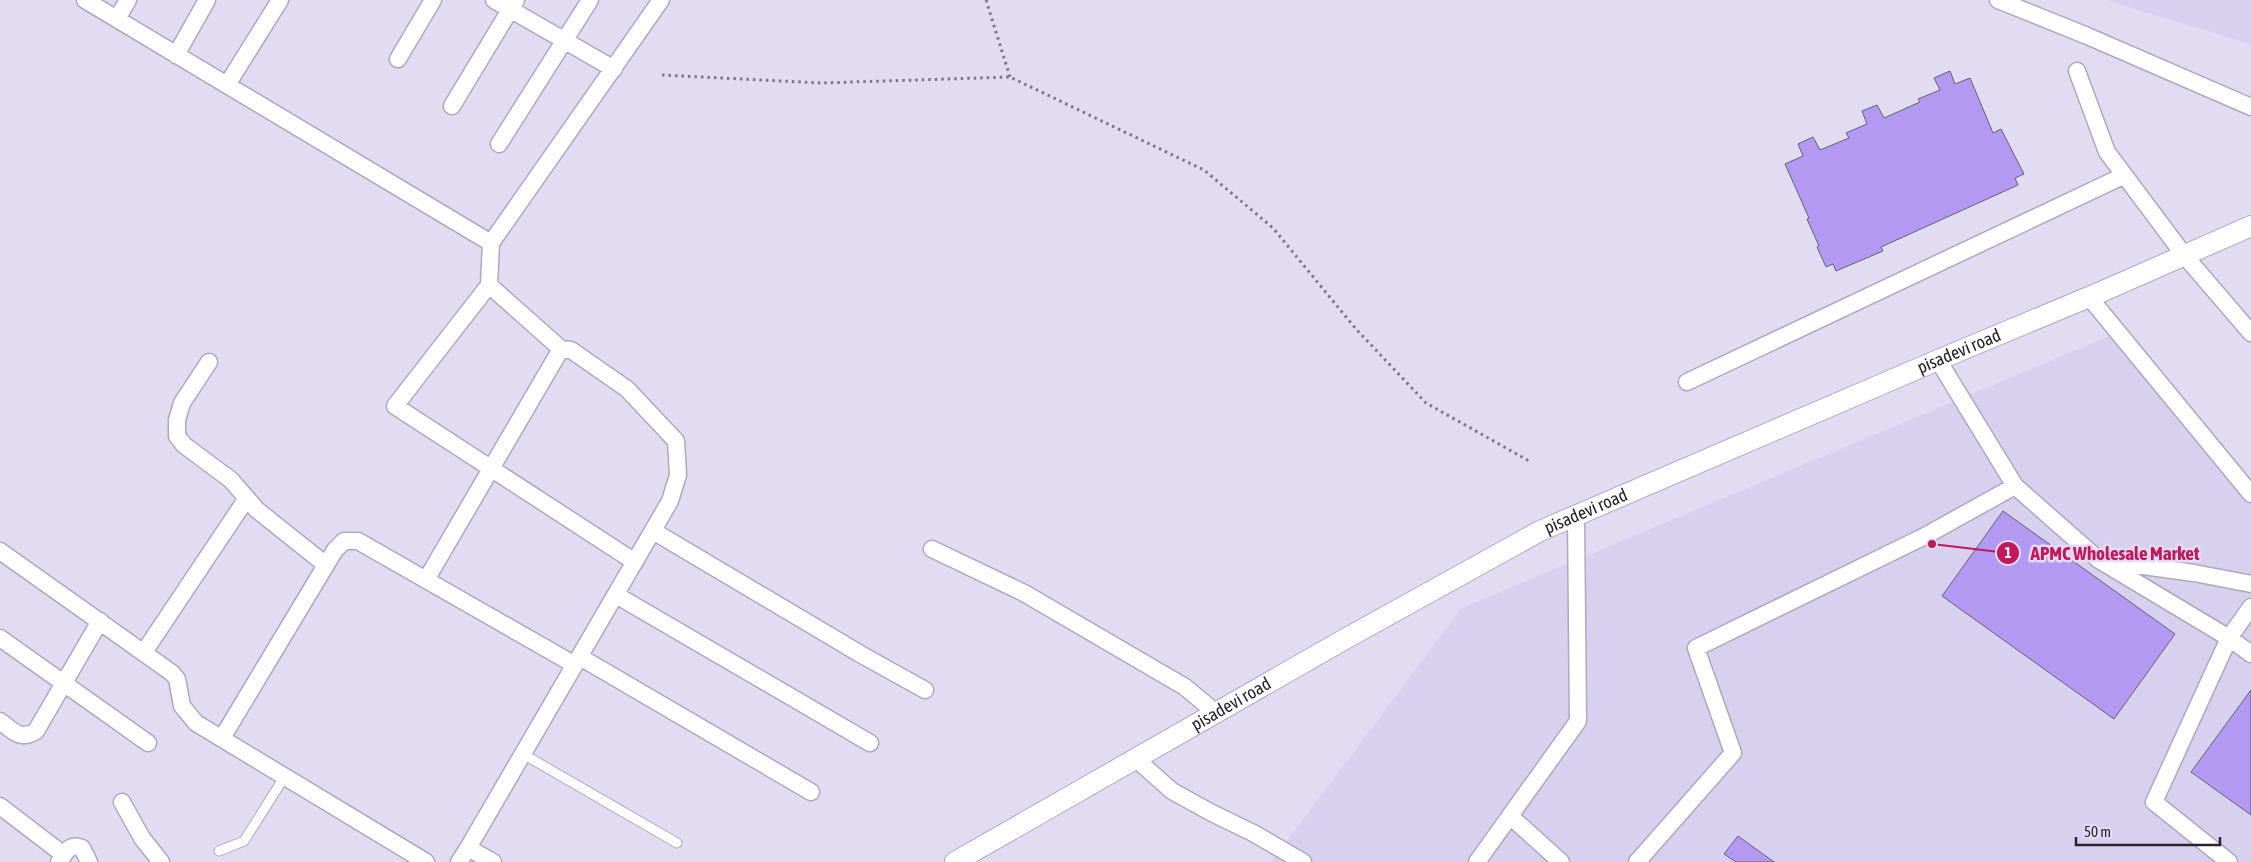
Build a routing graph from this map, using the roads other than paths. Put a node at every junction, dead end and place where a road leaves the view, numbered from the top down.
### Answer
1 (85, 0) edge
2 (128, 0) edge
3 (207, 0) edge
4 (280, 0) edge
5 (433, 0) edge
6 (494, 0) edge
7 (590, 0) edge
8 (662, 0) edge
9 (1998, 0) edge
10 (513, 5) edge
11 (117, 19) junction
12 (565, 40) junction
13 (176, 55) junction
14 (398, 59) dead end
15 (614, 69) junction
16 (2077, 71) dead end
17 (227, 85) junction
18 (452, 106) dead end
19 (2251, 107) edge
20 (498, 144) dead end
21 (2123, 176) junction
22 (2251, 226) edge
23 (490, 243) junction
24 (2184, 255) junction
25 (489, 286) junction
26 (2089, 297) junction
27 (2251, 333) edge
28 (561, 350) junction
29 (1938, 360) junction
30 (209, 362) dead end
31 (1687, 382) dead end
32 (489, 469) junction
33 (2015, 486) junction
34 (2251, 494) edge
35 (247, 498) junction
36 (1576, 516) junction
37 (652, 531) junction
38 (932, 549) dead end
39 (0, 550) edge
40 (2099, 560) junction
41 (635, 562) junction
42 (326, 565) junction
43 (426, 580) junction
44 (2251, 584) edge
45 (616, 595) junction
46 (2251, 607) edge
47 (100, 621) junction
48 (0, 638) edge
49 (2229, 638) junction
50 (144, 652) junction
51 (2251, 654) edge
52 (578, 661) junction
53 (63, 684) junction
54 (925, 690) dead end
55 (1216, 713) junction
56 (0, 721) edge
57 (222, 738) junction
58 (870, 743) dead end
59 (148, 744) dead end
60 (523, 754) junction
61 (1136, 759) junction
62 (285, 776) junction
63 (811, 792) dead end
64 (122, 802) dead end
65 (0, 806) edge
66 (1510, 816) junction
67 (677, 843) dead end
68 (468, 848) junction
69 (219, 851) dead end
70 (62, 858) edge
71 (89, 862) edge
72 (161, 862) edge
73 (426, 862) edge
74 (459, 862) edge
75 (493, 862) edge
76 (955, 862) edge
77 (1303, 862) edge
78 (1477, 862) edge
79 (1561, 862) edge
80 (1637, 862) edge
81 (2229, 862) edge

1 - 11 street
2 - 11 street
3 - 13 street
4 - 17 street
5 - 14 street
6 - 10 street
7 - 12 street
8 - 15 street
9 - 19 street
10 - 12 street
10 - 18 street
11 - 13 street
12 - 15 street
12 - 20 street
13 - 17 street
15 - 23 street
16 - 21 street
17 - 23 street
21 - 24 street
21 - 31 street
22 - 24 street, pisadevi road
23 - 25 street
24 - 26 street, pisadevi road
24 - 27 street
25 - 28 street
25 - 32 street
26 - 29 street, pisadevi road
26 - 34 street
28 - 32 street
28 - 37 street
29 - 33 street
29 - 36 street, pisadevi road
30 - 35 street
32 - 41 street
32 - 43 street
33 - 40 street
33 - 80 street
35 - 42 street
35 - 50 street
36 - 55 street, pisadevi road
36 - 66 street
37 - 41 street
37 - 54 street
38 - 55 street
39 - 47 street
40 - 44 street
40 - 49 street
41 - 45 street
42 - 43 street
42 - 57 street
43 - 52 street
45 - 52 street
45 - 58 street
46 - 49 street
47 - 50 street
47 - 53 street
48 - 53 street
49 - 51 street
49 - 81 street
50 - 57 street
52 - 60 street
52 - 63 street
53 - 56 street
53 - 59 street
55 - 61 street, pisadevi road
57 - 62 street
60 - 67 lane
60 - 68 street
61 - 76 street, pisadevi road
61 - 77 street
62 - 69 lane
62 - 73 street
64 - 72 street
65 - 70 street
66 - 78 street
66 - 79 street
68 - 74 street
68 - 75 street
70 - 71 street

